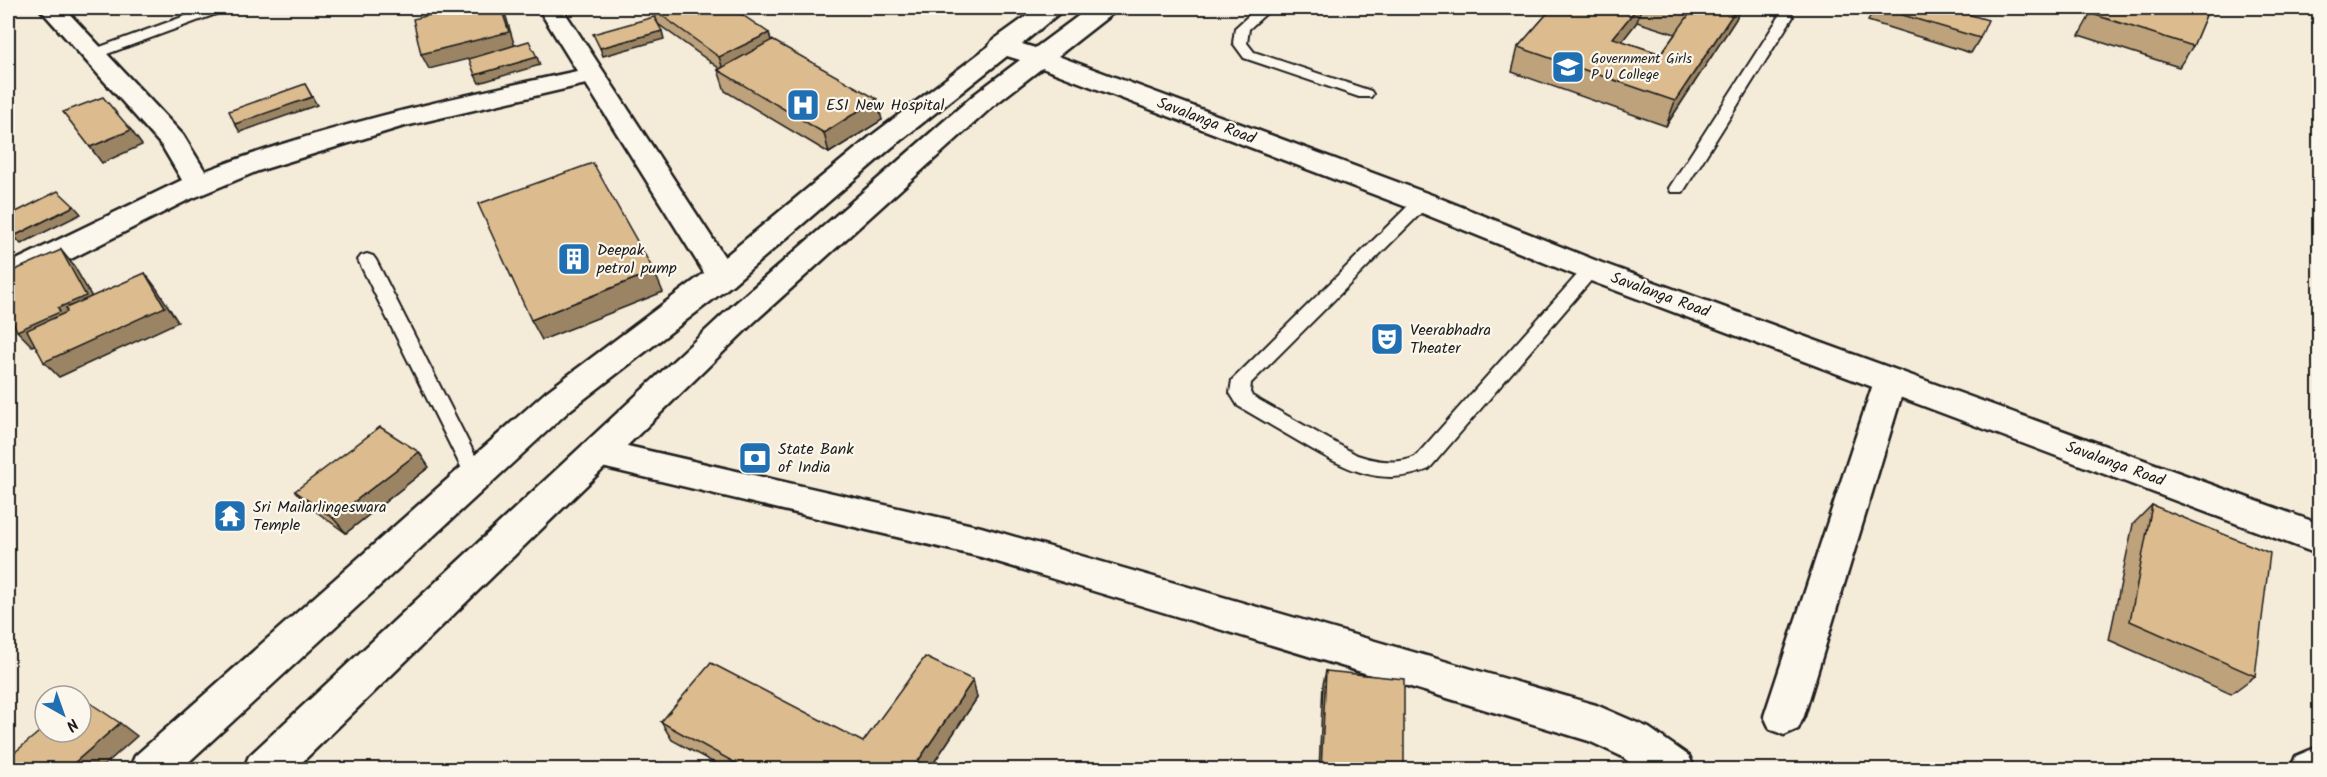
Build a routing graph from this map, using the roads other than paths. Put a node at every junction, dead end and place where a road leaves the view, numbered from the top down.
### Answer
1 (51, 8) edge
2 (219, 8) edge
3 (550, 8) edge
4 (1053, 8) edge
5 (1104, 8) edge
6 (1265, 8) edge
7 (1782, 8) edge
8 (1001, 46) junction
9 (94, 54) junction
10 (1040, 58) junction
11 (593, 75) junction
12 (1365, 94) dead end
13 (199, 184) junction
14 (1677, 188) dead end
15 (1422, 202) junction
16 (367, 260) dead end
17 (15, 264) edge
18 (1591, 270) junction
19 (722, 276) junction
20 (1890, 381) junction
21 (597, 453) junction
22 (475, 476) junction
23 (2319, 540) edge
24 (1784, 716) dead end
25 (2319, 765) edge
26 (150, 770) edge
27 (264, 770) edge
28 (1674, 770) edge
29 (2311, 770) edge

1 - 9 main road
2 - 9 lane
3 - 11 main road
4 - 8 main road
5 - 10 main road
6 - 12 lane
7 - 14 lane
8 - 10 main road, Savalanga Road
8 - 19 main road
9 - 13 main road
10 - 15 main road, Savalanga Road
10 - 21 main road
11 - 13 main road
11 - 19 main road
13 - 17 main road
15 - 18 main road, Savalanga Road
15 - 18 lane
16 - 22 lane
18 - 20 main road, Savalanga Road
19 - 22 main road
20 - 23 main road, Savalanga Road
20 - 24 main road
21 - 27 main road
21 - 28 main road
22 - 26 main road
25 - 29 main road

